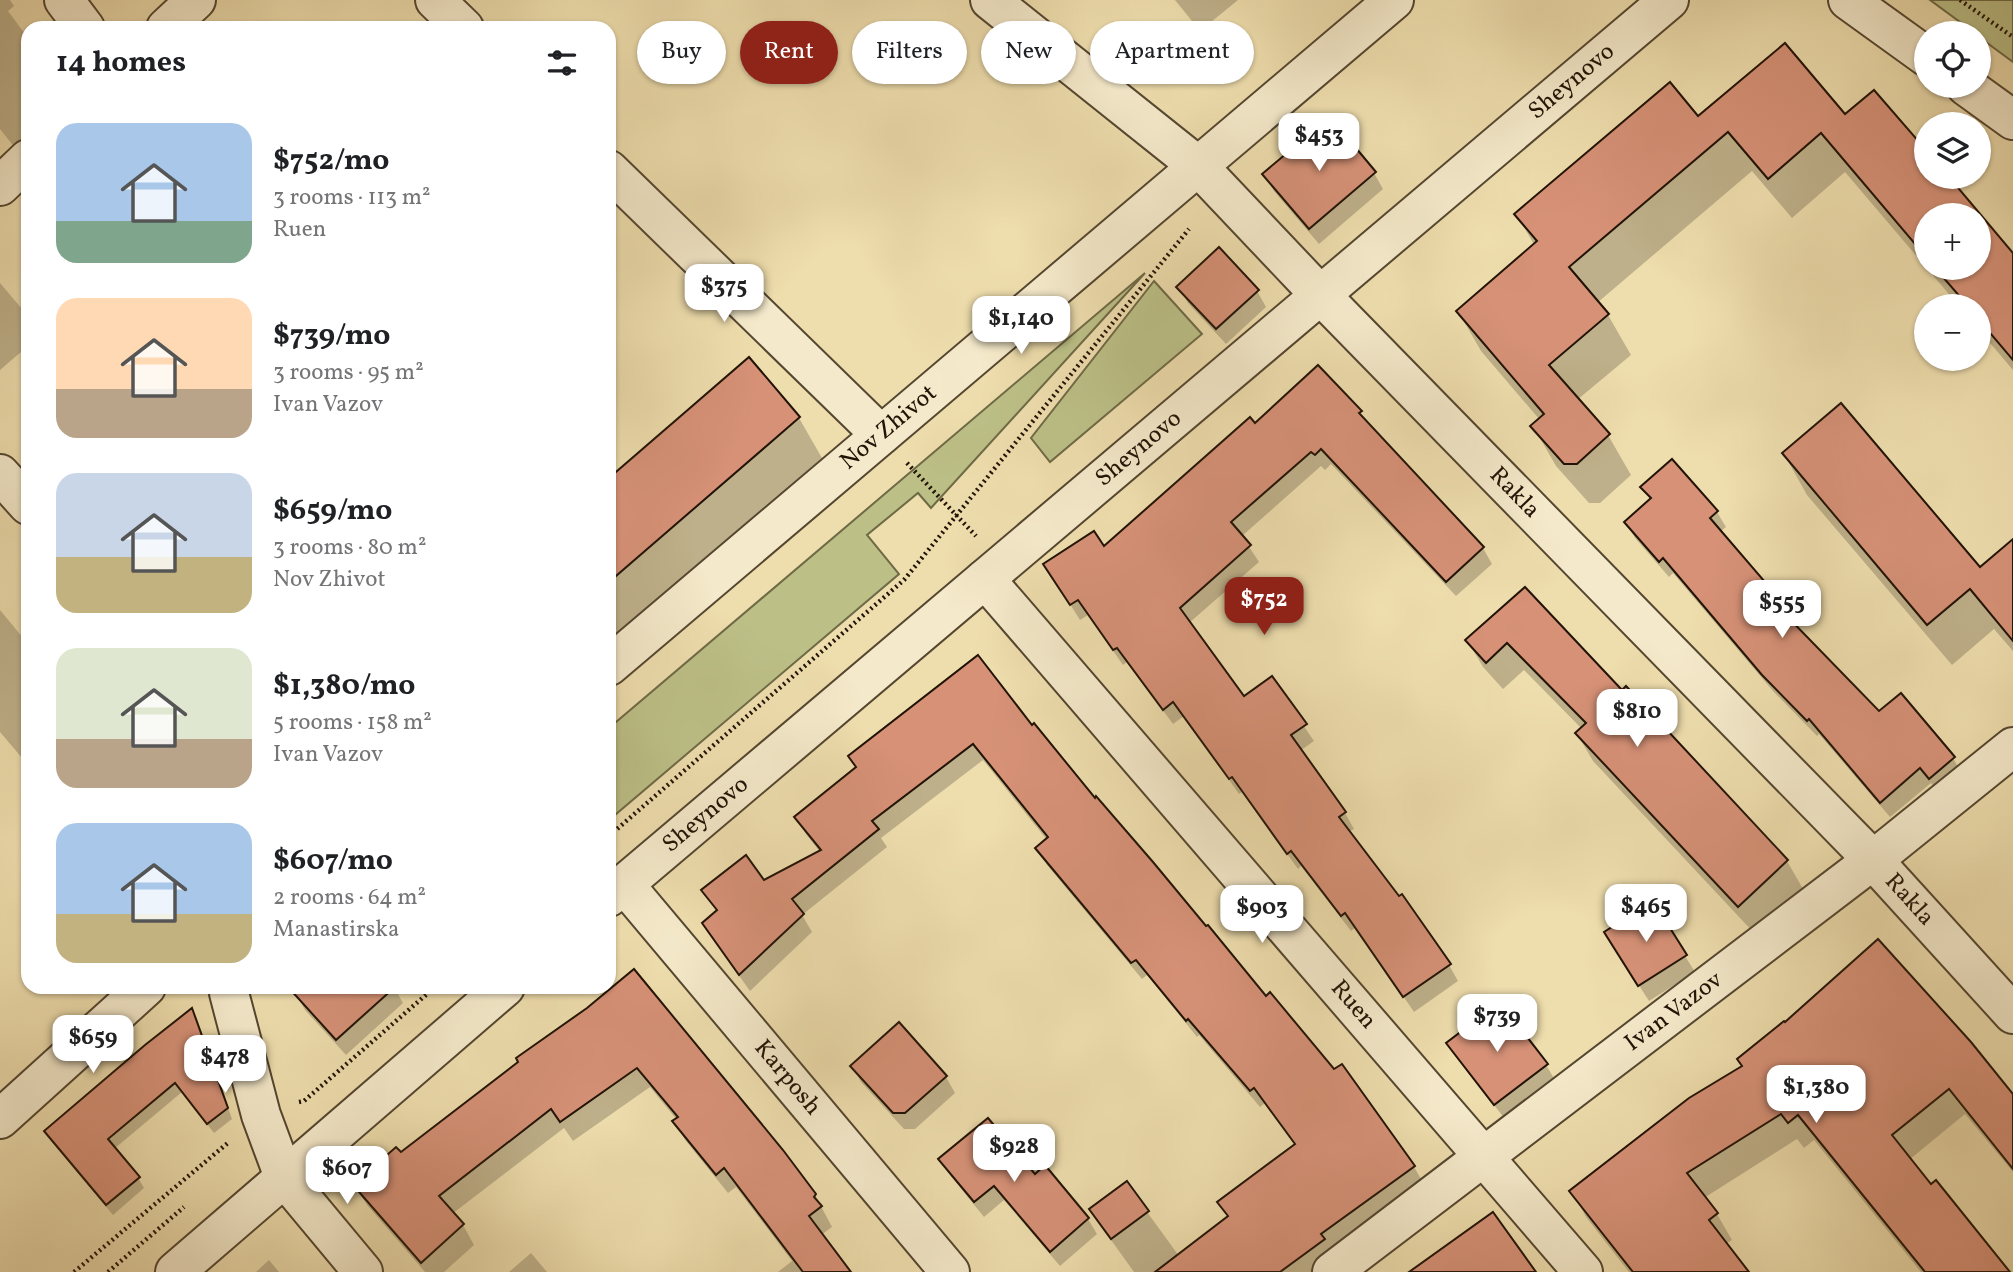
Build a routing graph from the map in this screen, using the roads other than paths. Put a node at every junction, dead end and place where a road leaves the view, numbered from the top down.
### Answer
1 (64, 0) edge
2 (196, 0) edge
3 (435, 0) edge
4 (990, 0) edge
5 (1394, 0) edge
6 (1670, 0) edge
7 (1848, 0) edge
8 (80, 21) edge
9 (174, 21) edge
10 (457, 21) edge
11 (1914, 48) edge
12 (1983, 98) edge
13 (2013, 120) edge
14 (21, 166) edge
15 (1198, 166) junction
16 (616, 177) edge
17 (0, 186) edge
18 (1321, 295) junction
19 (881, 435) junction
20 (0, 474) edge
21 (21, 497) edge
22 (994, 571) junction
23 (616, 660) edge
24 (2013, 747) edge
25 (1873, 860) junction
26 (616, 891) edge
27 (138, 994) edge
28 (231, 994) edge
29 (497, 994) edge
30 (2013, 1014) edge
31 (0, 1119) edge
32 (1484, 1157) junction
33 (284, 1177) junction
34 (175, 1272) edge
35 (363, 1272) edge
36 (950, 1272) edge
37 (1332, 1272) edge
38 (1583, 1272) edge

1 - 8 street
2 - 9 street
3 - 10 street
4 - 15 street, Rakla
5 - 15 street, Nov Zhivot
6 - 18 street, Sheynovo
7 - 11 street
12 - 13 street
14 - 17 street
15 - 18 street, Rakla
15 - 19 street, Nov Zhivot
16 - 19 street
18 - 22 street, Sheynovo
18 - 25 street, Rakla
19 - 23 street, Nov Zhivot
20 - 21 street
22 - 26 street, Sheynovo
22 - 32 street, Ruen
24 - 25 street, Ivan Vazov
25 - 30 street, Rakla
25 - 32 street, Ivan Vazov
26 - 36 street, Karposh
27 - 31 street
28 - 33 street
29 - 33 street
32 - 37 street, Ivan Vazov
32 - 38 street, Ruen
33 - 34 street
33 - 35 street

